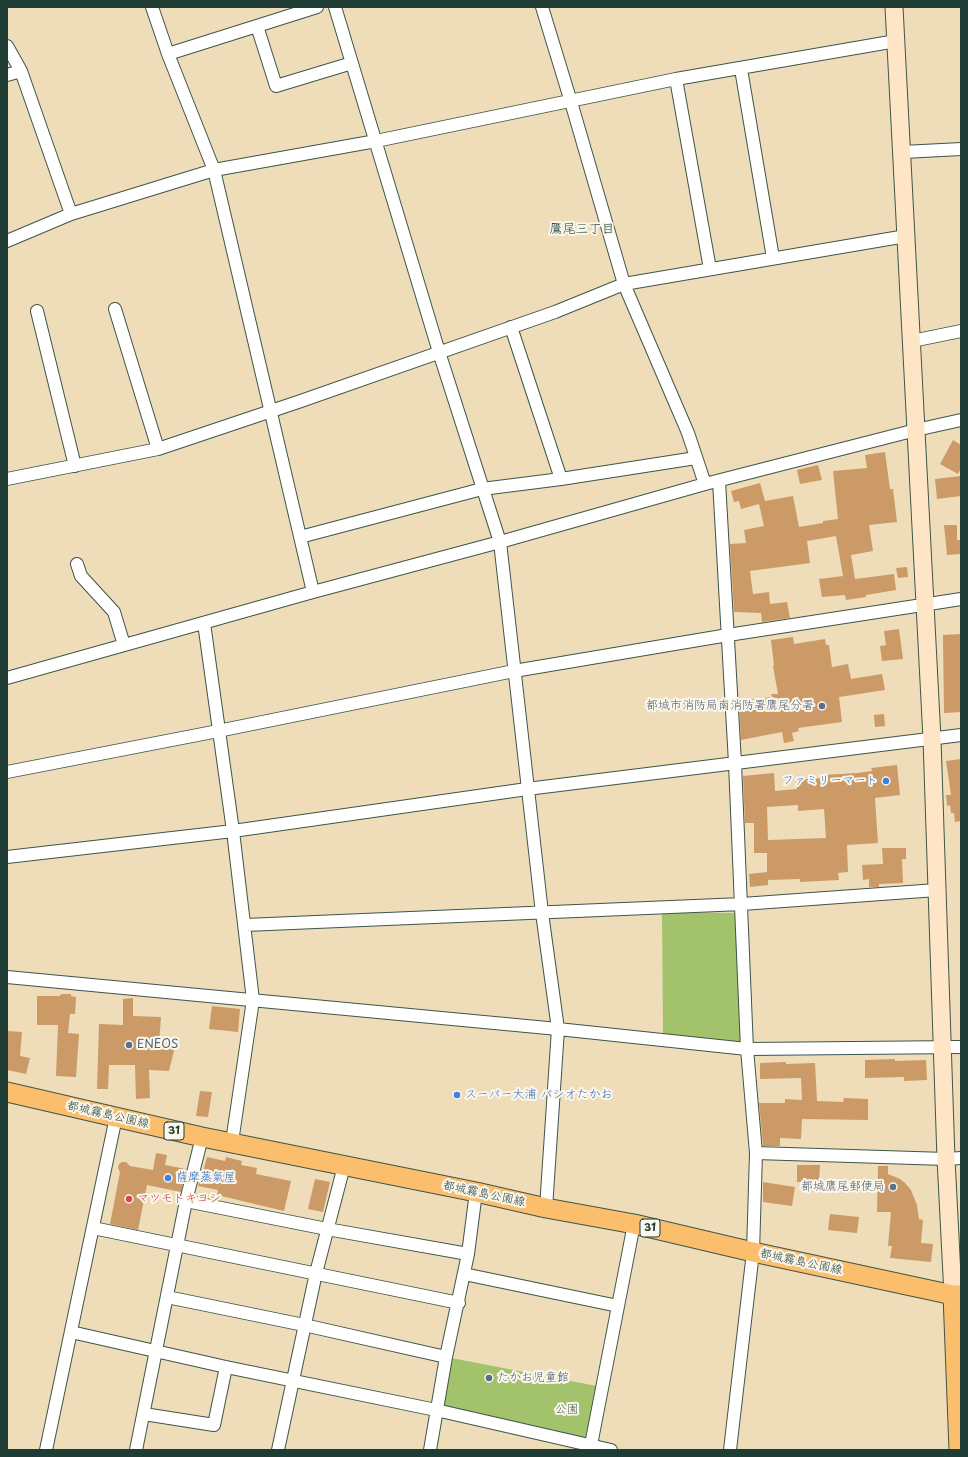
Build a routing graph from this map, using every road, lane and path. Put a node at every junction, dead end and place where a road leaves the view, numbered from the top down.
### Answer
1 (152, 7) edge
2 (317, 7) edge
3 (335, 7) edge
4 (542, 7) edge
5 (894, 7) edge
6 (257, 26) junction
7 (896, 41) junction
8 (7, 46) edge
9 (168, 54) junction
10 (352, 63) junction
11 (741, 69) junction
12 (21, 71) junction
13 (7, 75) edge
14 (676, 79) junction
15 (571, 102) junction
16 (376, 141) junction
17 (961, 149) edge
18 (902, 152) junction
19 (214, 170) junction
20 (71, 214) junction
21 (906, 236) junction
22 (7, 240) edge
23 (772, 258) junction
24 (710, 269) junction
25 (624, 284) junction
26 (115, 309) dead end
27 (37, 312) dead end
28 (511, 327) junction
29 (961, 331) edge
30 (912, 341) junction
31 (439, 352) junction
32 (270, 411) junction
33 (961, 420) edge
34 (916, 430) junction
35 (158, 449) junction
36 (696, 458) junction
37 (75, 466) junction
38 (7, 479) edge
39 (561, 479) junction
40 (719, 481) junction
41 (705, 484) junction
42 (482, 489) junction
43 (300, 537) junction
44 (500, 542) junction
45 (77, 564) dead end
46 (313, 592) junction
47 (961, 599) edge
48 (925, 604) junction
49 (204, 623) junction
50 (728, 635) junction
51 (124, 645) junction
52 (514, 672) junction
53 (7, 678) edge
54 (218, 731) junction
55 (961, 735) edge
56 (932, 739) junction
57 (735, 763) junction
58 (7, 772) edge
59 (527, 789) junction
60 (232, 831) junction
61 (7, 857) edge
62 (937, 890) junction
63 (742, 904) junction
64 (542, 913) junction
65 (245, 925) junction
66 (7, 977) edge
67 (253, 1000) junction
68 (558, 1029) junction
69 (942, 1047) junction
70 (961, 1047) edge
71 (747, 1050) junction
72 (7, 1092) edge
73 (116, 1117) junction
74 (202, 1137) junction
75 (232, 1142) junction
76 (756, 1154) junction
77 (954, 1158) edge
78 (344, 1166) junction
79 (476, 1192) junction
80 (186, 1201) junction
81 (546, 1208) junction
82 (634, 1224) junction
83 (93, 1228) junction
84 (327, 1229) junction
85 (178, 1245) junction
86 (753, 1252) junction
87 (468, 1254) junction
88 (316, 1274) junction
89 (464, 1274) junction
90 (957, 1295) edge
91 (167, 1297) junction
92 (459, 1302) junction
93 (618, 1306) junction
94 (304, 1325) junction
95 (71, 1332) junction
96 (157, 1351) junction
97 (446, 1357) junction
98 (226, 1367) junction
99 (293, 1381) junction
100 (436, 1410) junction
101 (144, 1414) junction
102 (590, 1448) edge
103 (46, 1450) edge
104 (136, 1450) edge
105 (278, 1450) edge
106 (430, 1450) edge
107 (611, 1450) edge
108 (730, 1450) edge
109 (959, 1450) edge

1 - 9 street
2 - 6 street
3 - 10 street
4 - 15 street
5 - 7 street
6 - 9 street
6 - 10 street
7 - 11 street
7 - 18 street
8 - 12 street
9 - 19 street
10 - 16 street
11 - 14 street
11 - 23 street
12 - 13 street
12 - 20 street
14 - 15 street
14 - 24 street
15 - 16 street
15 - 25 street
16 - 19 street
16 - 31 street
17 - 18 street
18 - 21 street
19 - 20 street
19 - 32 street
20 - 22 street
21 - 23 street
21 - 30 street
23 - 24 street
24 - 25 street
25 - 28 street
25 - 36 street
26 - 35 street
27 - 37 street
28 - 31 street
28 - 39 street
29 - 30 street
30 - 34 street
31 - 32 street
31 - 42 street
32 - 35 street
32 - 43 street
33 - 34 street
34 - 40 street
34 - 48 street
35 - 37 street
36 - 39 street
36 - 41 street
37 - 38 street
39 - 42 street
40 - 41 street
40 - 50 street
41 - 44 street
42 - 43 street
42 - 44 street
43 - 46 street
44 - 46 street
44 - 52 street
45 - 51 street
46 - 49 street
47 - 48 street
48 - 50 street
48 - 56 street
49 - 51 street
49 - 54 street
50 - 52 street
50 - 57 street
51 - 53 street
52 - 54 street
52 - 59 street
54 - 58 street
54 - 60 street
55 - 56 street
56 - 57 street
56 - 62 street
57 - 59 street
57 - 63 street
59 - 60 street
59 - 64 street
60 - 61 street
60 - 65 street
62 - 63 street
62 - 69 street
63 - 64 street
63 - 71 street
64 - 65 street
64 - 68 street
65 - 67 street
66 - 67 street
67 - 68 street
67 - 75 street
68 - 71 street
68 - 81 street
69 - 70 street
69 - 71 street
69 - 77 street
71 - 76 street
72 - 73 main road, 都城霧島公園線 / 31
73 - 74 main road, 都城霧島公園線 / 31
73 - 83 street
74 - 75 main road, 都城霧島公園線 / 31
74 - 80 street
75 - 78 main road, 都城霧島公園線 / 31
76 - 77 street
76 - 86 street
77 - 90 street
78 - 79 main road, 都城霧島公園線 / 31
78 - 84 street
79 - 81 main road, 都城霧島公園線 / 31
79 - 87 street
80 - 84 street
80 - 85 street
81 - 82 main road, 都城霧島公園線 / 31
82 - 86 main road, 都城霧島公園線 / 31
82 - 93 street
83 - 85 street
83 - 95 street
84 - 87 street
84 - 88 street
85 - 88 street
85 - 91 street
86 - 90 main road, 都城霧島公園線 / 31
86 - 108 street
87 - 89 street
88 - 92 street
88 - 94 street
89 - 92 street
89 - 93 street
90 - 109 main road
91 - 94 street
91 - 96 street
92 - 97 street
93 - 102 street
94 - 97 street
94 - 99 street
95 - 96 street
95 - 103 street
96 - 98 street
96 - 101 street
97 - 100 street
98 - 99 street
98 - 101 street
99 - 100 street
99 - 105 street
100 - 102 street
100 - 106 street
101 - 104 street
102 - 107 street

